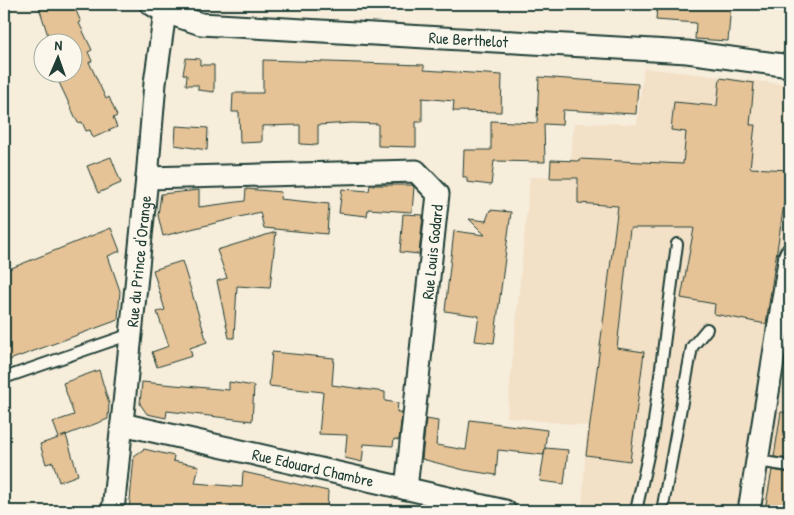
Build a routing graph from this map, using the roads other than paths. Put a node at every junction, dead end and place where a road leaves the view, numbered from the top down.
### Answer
1 (158, 8) edge
2 (790, 66) edge
3 (148, 178) junction
4 (677, 244) dead end
5 (790, 255) edge
6 (707, 329) dead end
7 (131, 334) junction
8 (4, 378) edge
9 (122, 424) junction
10 (757, 461) junction
11 (790, 466) edge
12 (406, 489) junction
13 (113, 511) edge
14 (505, 511) edge
15 (636, 511) edge
16 (662, 511) edge
17 (749, 511) edge

1 - 2 street, Rue Berthelot
1 - 3 street, Rue du Prince d'Orange
3 - 7 street, Rue du Prince d'Orange
3 - 12 street, Rue Louis Godard
4 - 15 lane
5 - 10 street
6 - 16 lane
7 - 8 lane
7 - 9 street, Rue du Prince d'Orange
9 - 12 street, Rue Edouard Chambre
9 - 13 street, Rue du Prince d'Orange
10 - 11 lane
10 - 17 street
12 - 14 street, Rue Edouard Chambre

